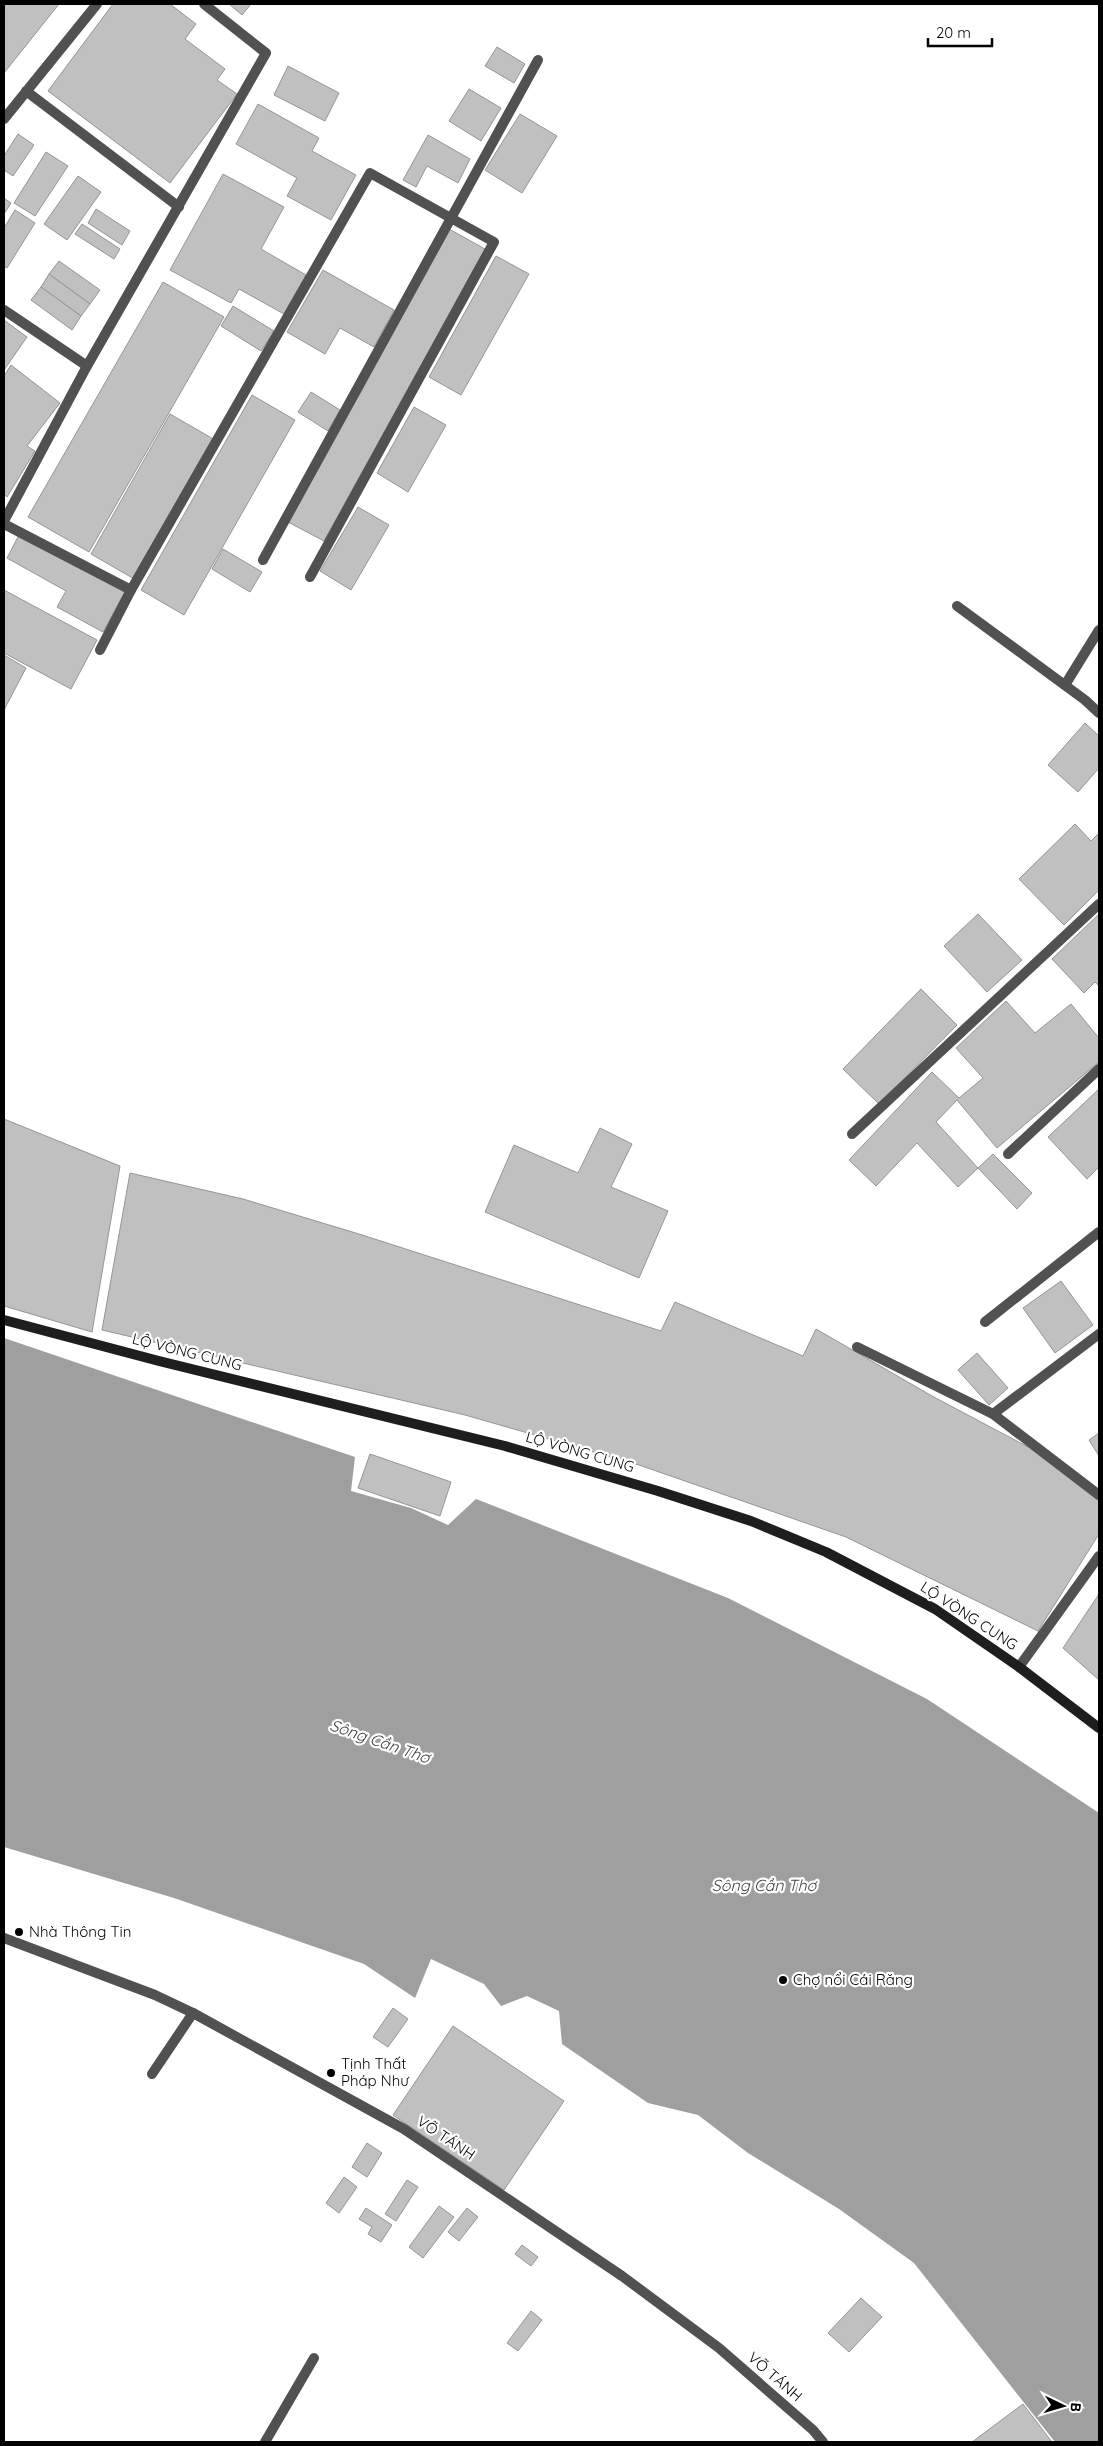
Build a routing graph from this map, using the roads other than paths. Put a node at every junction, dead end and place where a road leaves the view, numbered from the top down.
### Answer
1 (97, 4) edge
2 (204, 4) edge
3 (538, 60) dead end
4 (26, 91) junction
5 (4, 119) edge
6 (179, 207) junction
7 (450, 217) junction
8 (4, 310) edge
9 (86, 366) junction
10 (4, 499) edge
11 (13, 506) junction
12 (4, 523) edge
13 (263, 560) dead end
14 (310, 577) dead end
15 (131, 590) junction
16 (957, 606) dead end
17 (1099, 630) edge
18 (100, 650) dead end
19 (1065, 685) junction
20 (1099, 713) edge
21 (1099, 904) edge
22 (1099, 1069) edge
23 (852, 1134) dead end
24 (1008, 1154) dead end
25 (1099, 1232) edge
26 (4, 1320) edge
27 (985, 1322) dead end
28 (1099, 1334) edge
29 (858, 1347) dead end
30 (994, 1414) junction
31 (1099, 1495) edge
32 (1099, 1556) edge
33 (1019, 1667) junction
34 (1099, 1728) edge
35 (4, 1938) edge
36 (193, 2013) junction
37 (152, 2074) dead end
38 (314, 2358) dead end
39 (265, 2442) edge
40 (823, 2442) edge

1 - 4 street
2 - 6 street
3 - 7 street
4 - 5 street
4 - 6 street
6 - 9 street
7 - 13 street
7 - 14 street
7 - 15 street
8 - 9 street
9 - 11 street
10 - 11 street
11 - 12 street
12 - 15 street
15 - 18 street
16 - 19 street
17 - 19 street
19 - 20 street
21 - 23 street
22 - 24 street
25 - 27 street
26 - 33 main road, LỘ VÒNG CUNG
28 - 30 street
29 - 30 street
30 - 31 street
32 - 33 street
33 - 34 main road, LỘ VÒNG CUNG
35 - 36 street, VÕ TÁNH
36 - 37 street
36 - 40 street, VÕ TÁNH
38 - 39 street

